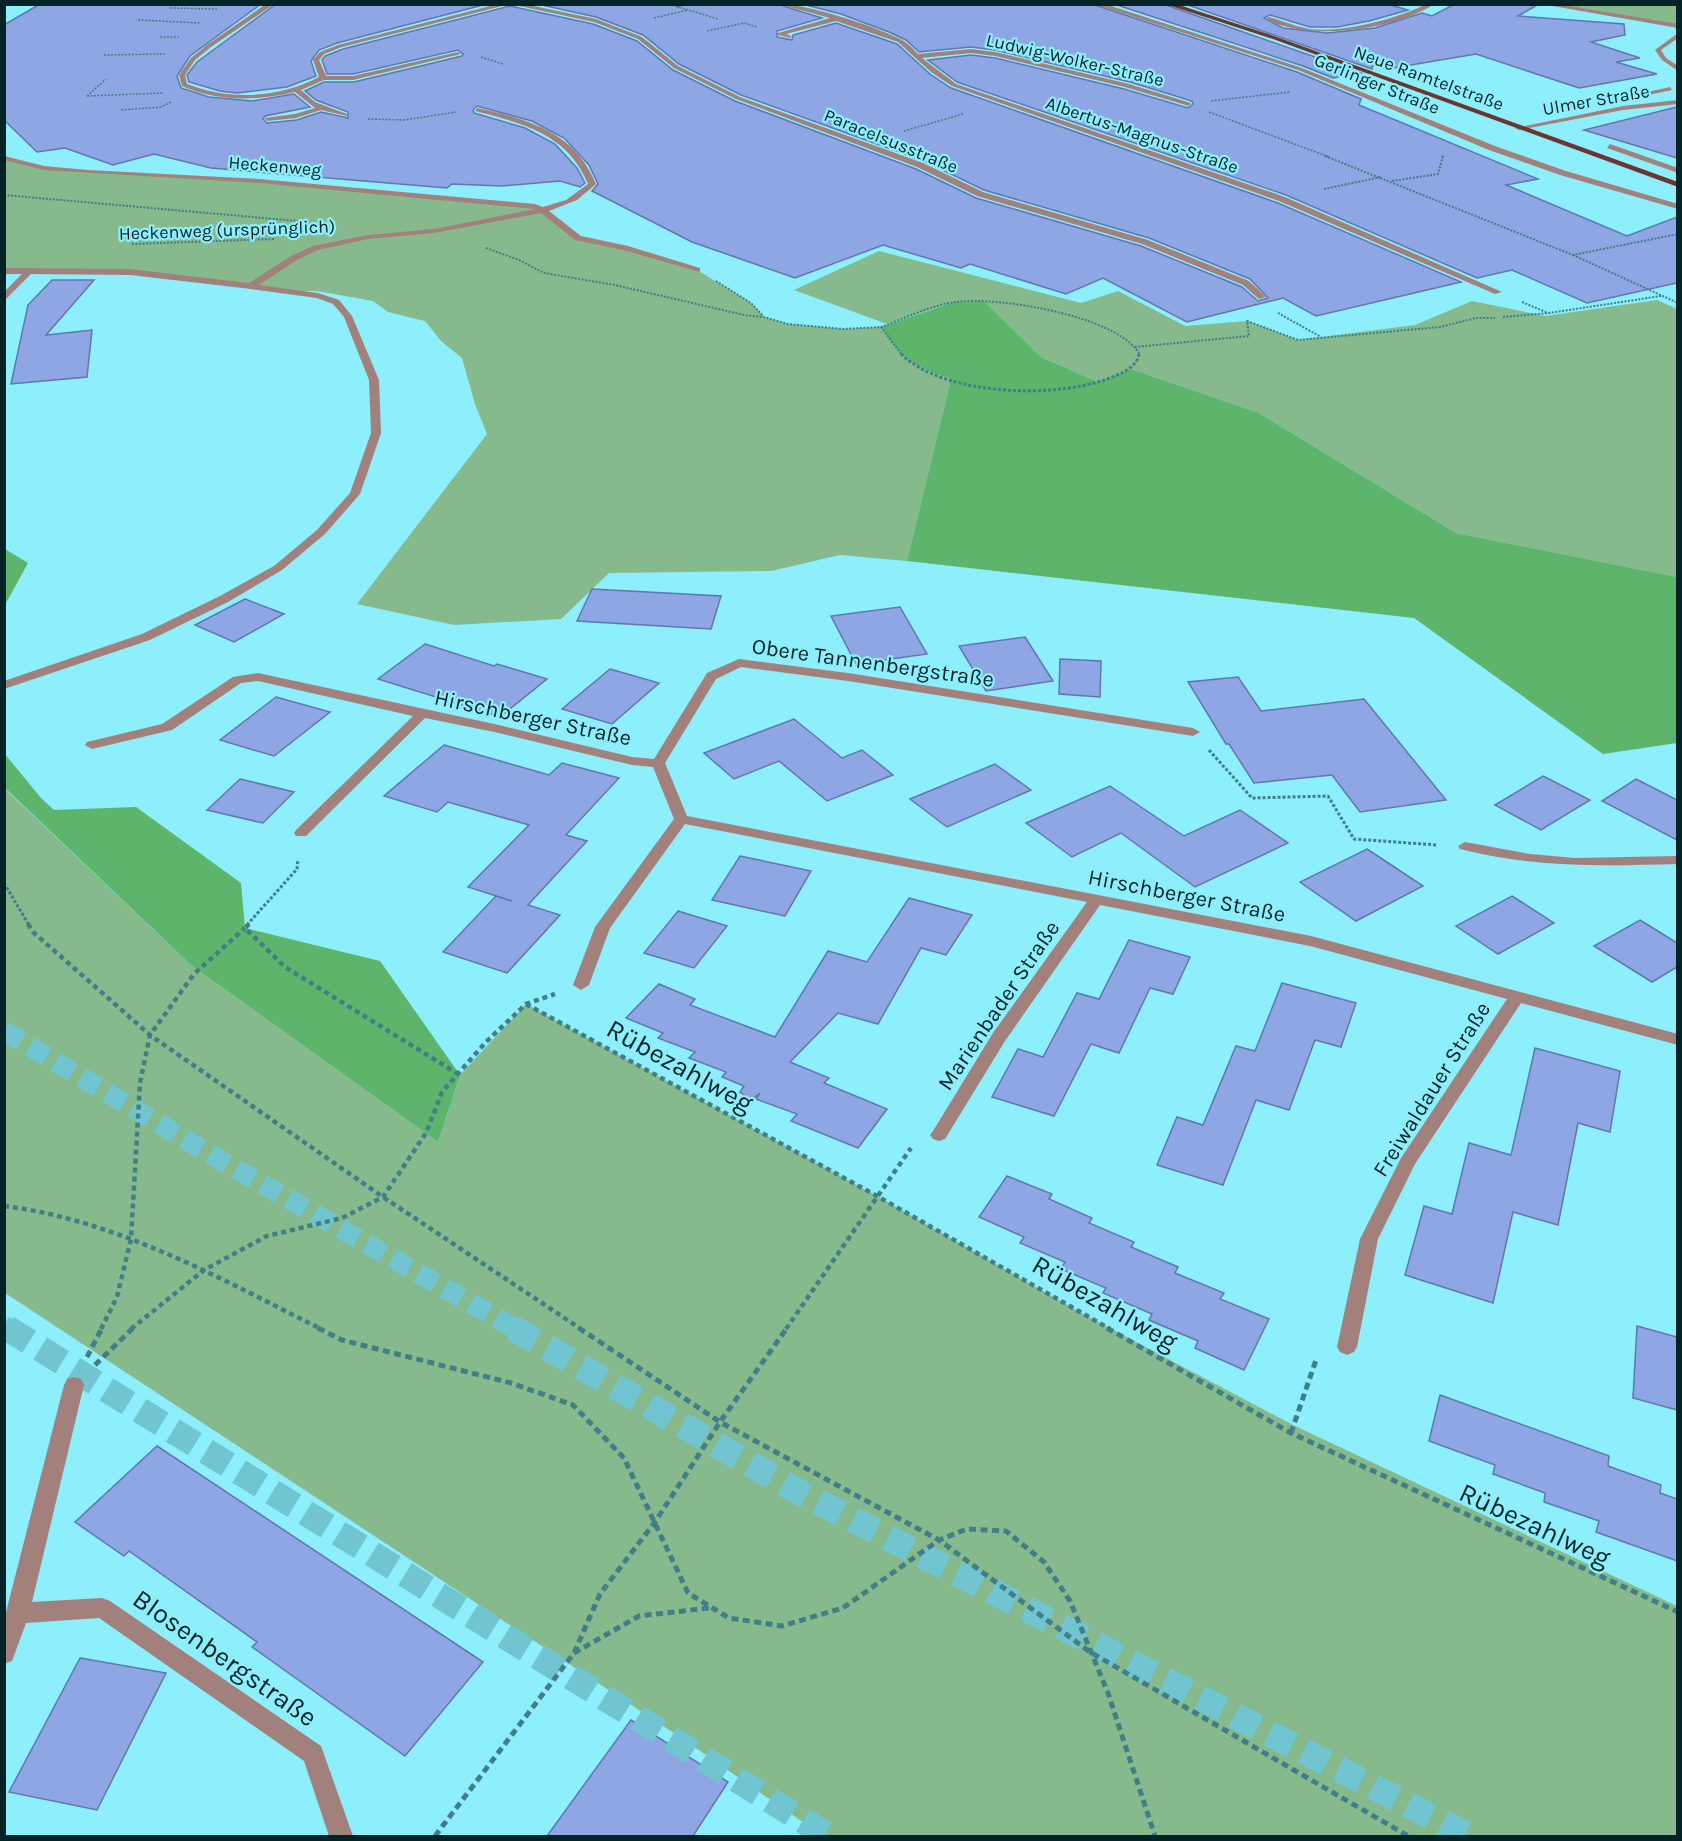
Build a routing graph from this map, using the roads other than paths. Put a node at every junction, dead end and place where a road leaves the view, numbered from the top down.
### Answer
1 (271, 4) edge
2 (507, 4) edge
3 (513, 4) edge
4 (782, 4) edge
5 (1097, 4) edge
6 (1168, 4) edge
7 (1431, 4) edge
8 (1544, 4) edge
9 (838, 19) junction
10 (1269, 19) dead end
11 (1677, 26) edge
12 (1677, 35) edge
13 (789, 37) dead end
14 (458, 54) dead end
15 (918, 56) junction
16 (1677, 69) edge
17 (323, 78) junction
18 (1670, 89) dead end
19 (297, 90) junction
20 (242, 96) junction
21 (1677, 102) edge
22 (311, 103) junction
23 (1189, 104) road end
24 (249, 105) dead end
25 (301, 105) dead end
26 (321, 108) junction
27 (1623, 108) junction
28 (477, 110) road end
29 (345, 115) road end
30 (267, 119) dead end
31 (1519, 128) junction
32 (1610, 146) dead end
33 (4, 158) edge
34 (1677, 171) edge
35 (1677, 185) edge
36 (1677, 207) edge
37 (542, 210) junction
38 (697, 270) road end
39 (4, 271) edge
40 (29, 271) junction
41 (251, 286) junction
42 (1498, 292) dead end
43 (1262, 297) road end
44 (4, 298) edge
45 (4, 685) edge
46 (422, 714) junction
47 (1192, 732) road end
48 (92, 745) dead end
49 (658, 763) junction
50 (681, 819) junction
51 (301, 833) road end
52 (1465, 846) road end
53 (1677, 860) edge
54 (1096, 900) junction
55 (581, 985) road end
56 (1518, 995) junction
57 (1677, 1040) edge
58 (939, 1135) road end
59 (1347, 1347) road end
60 (74, 1385) road end
61 (18, 1613) junction
62 (4, 1654) edge
63 (340, 1836) edge

1 - 20 street
2 - 17 street
3 - 43 street, Paracelsusstraße
4 - 9 street, Albertus-Magnus-Straße
5 - 36 street, Gerlinger Straße
6 - 31 main road, Neue Ramtelstraße
7 - 10 street
8 - 11 street
9 - 13 street
9 - 15 street, Albertus-Magnus-Straße
12 - 16 street
14 - 17 street
15 - 23 street, Ludwig-Wolker-Straße
15 - 42 street, Albertus-Magnus-Straße
17 - 19 street
18 - 27 street
19 - 20 street
19 - 22 street
20 - 24 street
21 - 27 street, Ulmer Straße
22 - 25 street
22 - 26 street
26 - 29 street
26 - 30 street
27 - 31 street, Ulmer Straße
28 - 37 street, Heckenweg
31 - 35 main road, Neue Ramtelstraße
32 - 34 street
33 - 37 street, Heckenweg
37 - 38 street, Heckenweg
37 - 41 street, Heckenweg
39 - 40 street
40 - 41 street
40 - 44 street
41 - 45 street
46 - 48 street
46 - 49 street, Hirschberger Straße
46 - 51 street, Hirschberger Straße
47 - 49 street, Obere Tannenbergstraße
49 - 50 street
50 - 54 street, Hirschberger Straße
50 - 55 street
52 - 53 street
54 - 56 street, Hirschberger Straße
54 - 58 street, Marienbader Straße
56 - 57 street, Hirschberger Straße
56 - 59 street, Freiwaldauer Straße
60 - 61 street
61 - 62 street
61 - 63 street, Blosenbergstraße

